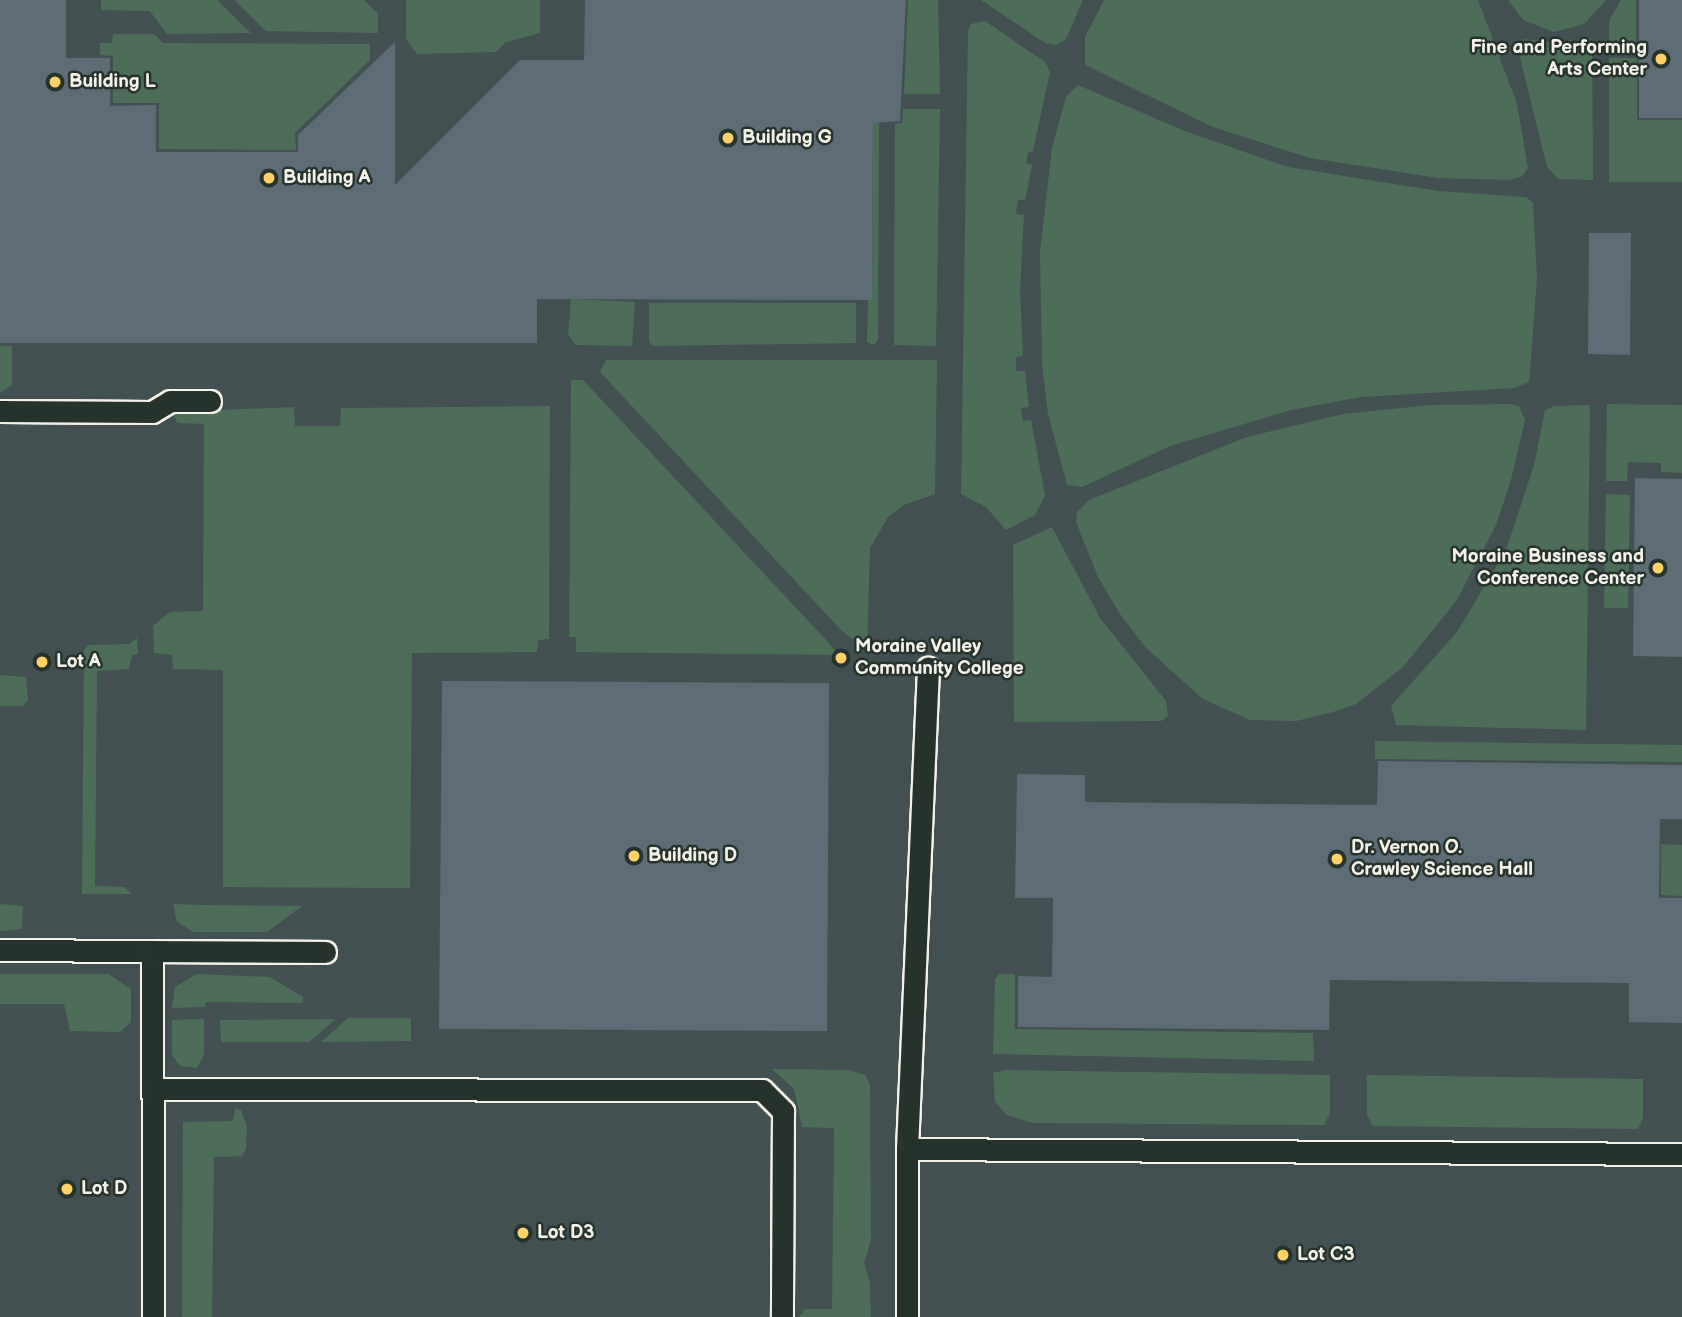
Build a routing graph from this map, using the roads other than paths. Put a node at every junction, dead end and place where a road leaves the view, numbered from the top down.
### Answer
1 (210, 401) dead end
2 (0, 411) edge
3 (928, 667) dead end
4 (0, 950) edge
5 (152, 951) junction
6 (325, 952) dead end
7 (153, 1089) junction
8 (907, 1149) junction
9 (1682, 1154) edge
10 (153, 1317) edge
11 (782, 1317) edge
12 (907, 1317) edge

1 - 2 lane
3 - 8 lane
4 - 5 lane
5 - 6 lane
5 - 7 lane
7 - 10 lane
7 - 11 lane
8 - 9 lane
8 - 12 lane

